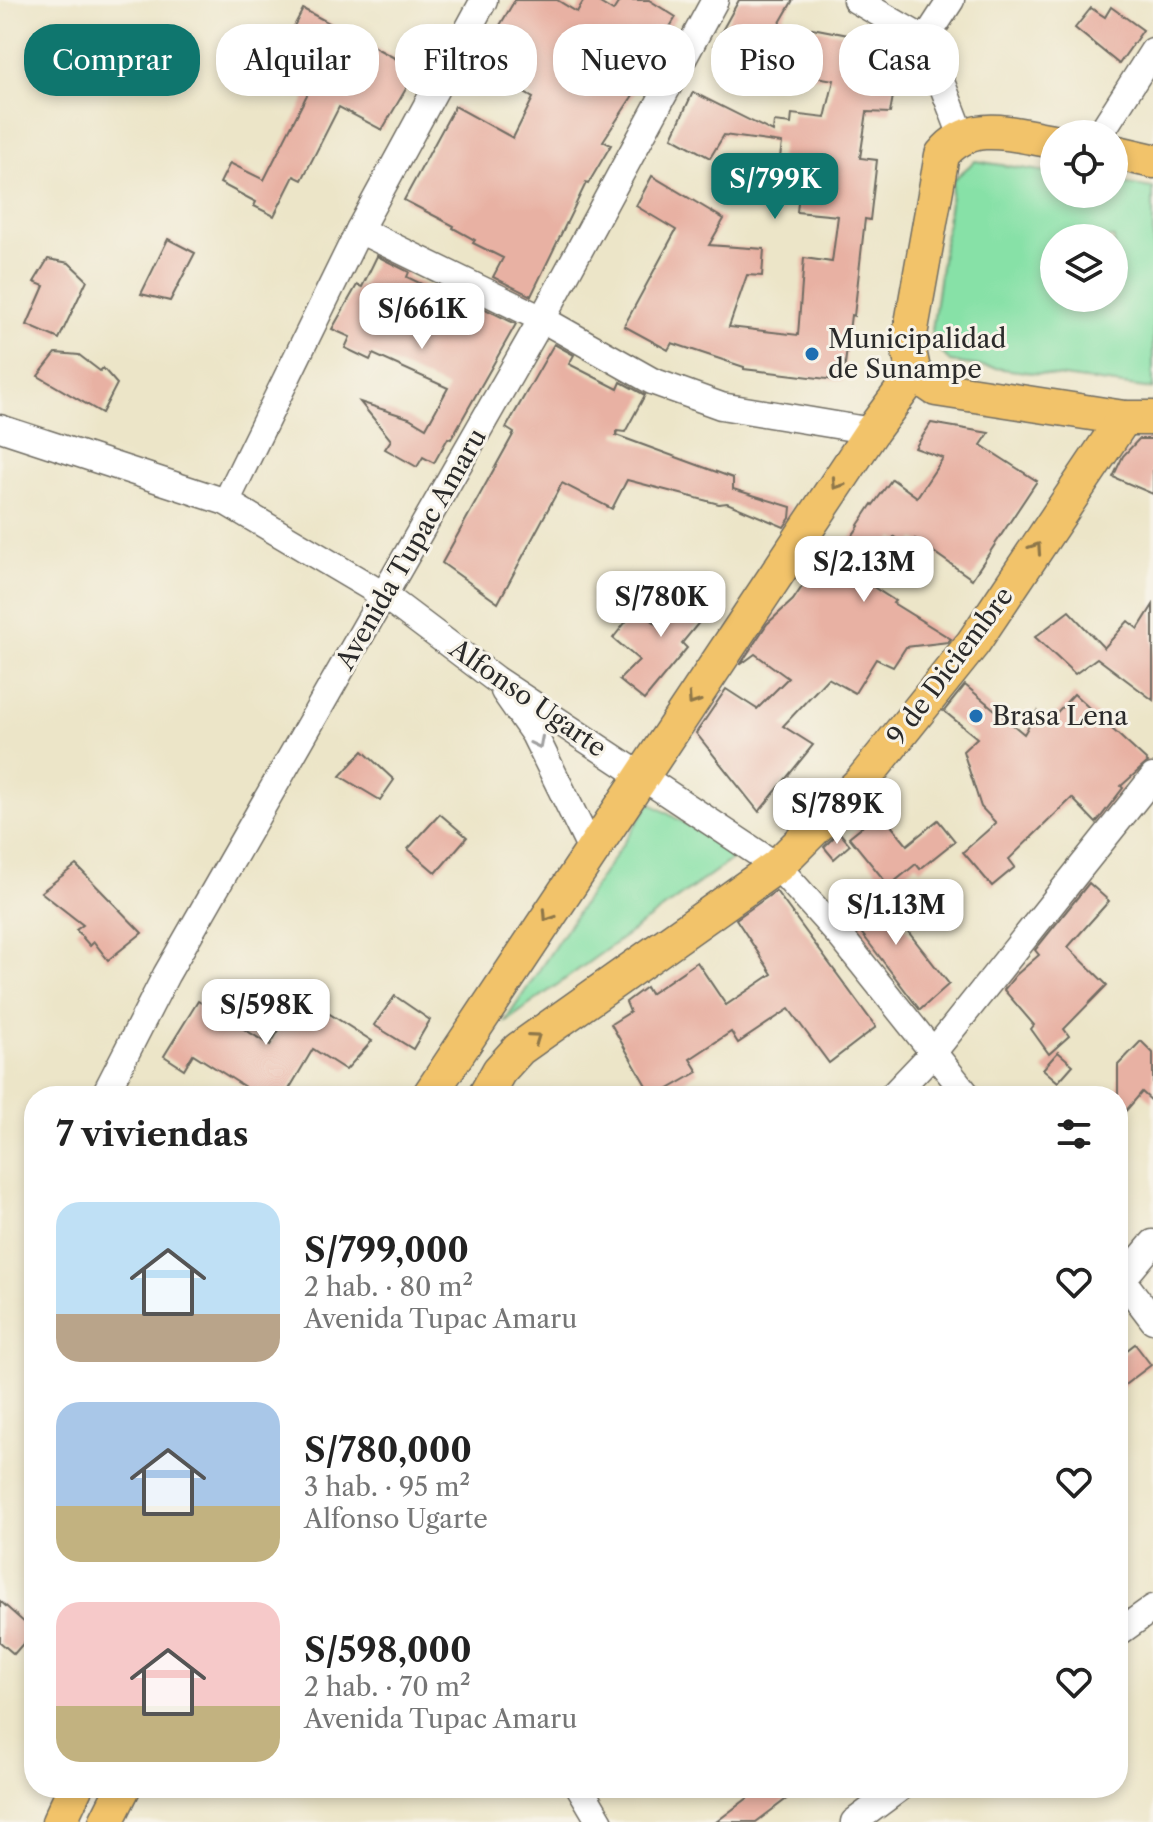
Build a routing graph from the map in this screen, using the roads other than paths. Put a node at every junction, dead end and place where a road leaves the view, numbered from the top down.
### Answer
1 (484, 0) edge
2 (715, 0) edge
3 (856, 0) edge
4 (951, 0) edge
5 (897, 24) edge
6 (935, 24) edge
7 (1153, 51) edge
8 (947, 96) edge
9 (1109, 120) edge
10 (962, 136) junction
11 (1040, 139) edge
12 (359, 230) junction
13 (542, 319) junction
14 (914, 374) junction
15 (1138, 418) edge
16 (0, 428) edge
17 (872, 431) junction
18 (226, 502) junction
19 (385, 596) junction
20 (495, 679) junction
21 (642, 776) junction
22 (1153, 777) edge
23 (591, 850) junction
24 (777, 866) junction
25 (932, 1054) junction
26 (109, 1086) edge
27 (436, 1086) edge
28 (491, 1086) edge
29 (902, 1086) edge
30 (959, 1086) edge
31 (1153, 1243) edge
32 (1128, 1269) edge
33 (1128, 1287) edge
34 (1153, 1320) edge
35 (1153, 1608) edge
36 (1128, 1626) edge
37 (70, 1798) edge
38 (118, 1798) edge
39 (586, 1798) edge
40 (886, 1798) edge
41 (59, 1822) edge
42 (106, 1822) edge
43 (600, 1822) edge
44 (854, 1822) edge

1 - 12 street
2 - 13 street, Avenida Tupac Amaru
3 - 5 street
4 - 6 street
7 - 9 street
8 - 10 street
10 - 11 main road
10 - 14 main road
12 - 13 street
12 - 18 street
13 - 17 street
13 - 19 street, Avenida Tupac Amaru
14 - 15 main road
14 - 17 main road
24 -> 15 main road, 9 de Diciembre
16 - 18 street, Alfonso Ugarte
17 -> 21 main road
18 - 19 street, Alfonso Ugarte
19 - 20 street, Alfonso Ugarte
19 - 26 street, Avenida Tupac Amaru
20 - 21 street, Alfonso Ugarte
20 -> 23 street
21 - 23 main road
21 - 24 street, Alfonso Ugarte
22 - 25 street
23 -> 27 main road
24 - 25 street, Alfonso Ugarte
28 -> 24 main road, 9 de Diciembre
25 - 29 street
25 - 30 street, Alfonso Ugarte
31 - 32 street
33 - 34 street
35 - 36 street
37 - 41 main road
38 - 42 main road
39 - 43 street
40 - 44 street

